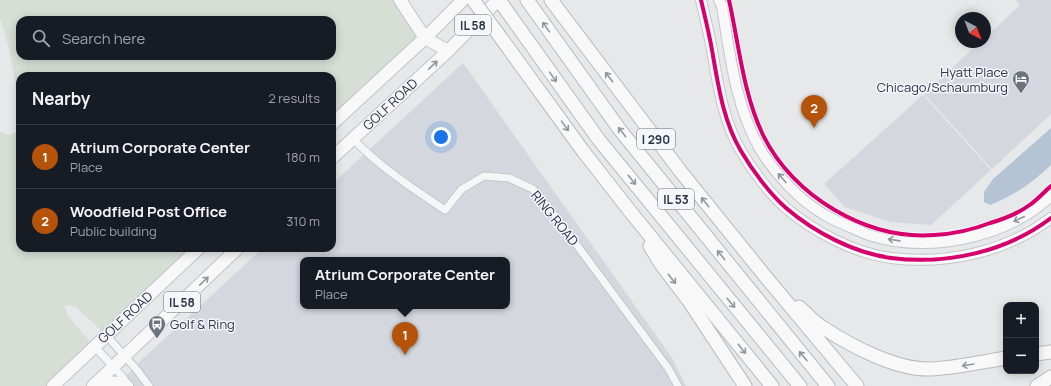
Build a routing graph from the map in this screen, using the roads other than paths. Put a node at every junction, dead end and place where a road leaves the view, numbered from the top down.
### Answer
1 (400, 0) edge
2 (463, 0) edge
3 (473, 0) edge
4 (498, 0) edge
5 (551, 0) edge
6 (702, 0) edge
7 (720, 0) edge
8 (529, 3) edge
9 (425, 38) junction
10 (448, 51) junction
11 (336, 120) edge
12 (353, 139) junction
13 (336, 154) edge
14 (1051, 196) edge
15 (629, 210) junction
16 (1051, 218) edge
17 (195, 252) edge
18 (234, 252) edge
19 (765, 276) junction
20 (106, 335) junction
21 (94, 346) junction
22 (1051, 352) edge
23 (1039, 354) edge
24 (125, 356) junction
25 (1003, 358) edge
26 (113, 367) junction
27 (1051, 377) edge
28 (53, 386) edge
29 (93, 386) edge
30 (128, 386) edge
31 (149, 386) edge
32 (678, 386) edge
33 (745, 386) edge
34 (772, 386) edge
35 (800, 386) edge
36 (828, 386) edge
37 (857, 386) edge
38 (1037, 386) edge

1 - 9 main road
2 - 9 main road, IL 58
3 -> 15 highway, bridge
4 - 10 main road, IL 58
4 -> 35 highway, IL 53
19 -> 5 highway, I 290
6 - 16 street
14 -> 7 street
36 -> 8 highway, IL 53
9 - 10 main road
9 - 11 main road, GOLF ROAD / IL 58
12 -> 10 main road, GOLF ROAD / IL 58
12 - 13 main road, GOLF ROAD / IL 58
12 - 32 street, RING ROAD
15 -> 33 highway
15 -> 34 highway
17 - 20 main road, GOLF ROAD / IL 58
24 -> 18 main road, IL 58
25 -> 19 highway
19 - 37 highway, I 290
20 - 21 main road, GOLF ROAD / IL 58
20 - 24 street
21 - 26 street
21 - 28 main road, GOLF ROAD / IL 58
22 - 23 highway
24 - 26 main road, IL 58
24 - 31 street
26 - 29 main road, IL 58
26 - 30 street
27 - 38 highway
29 - 30 main road

